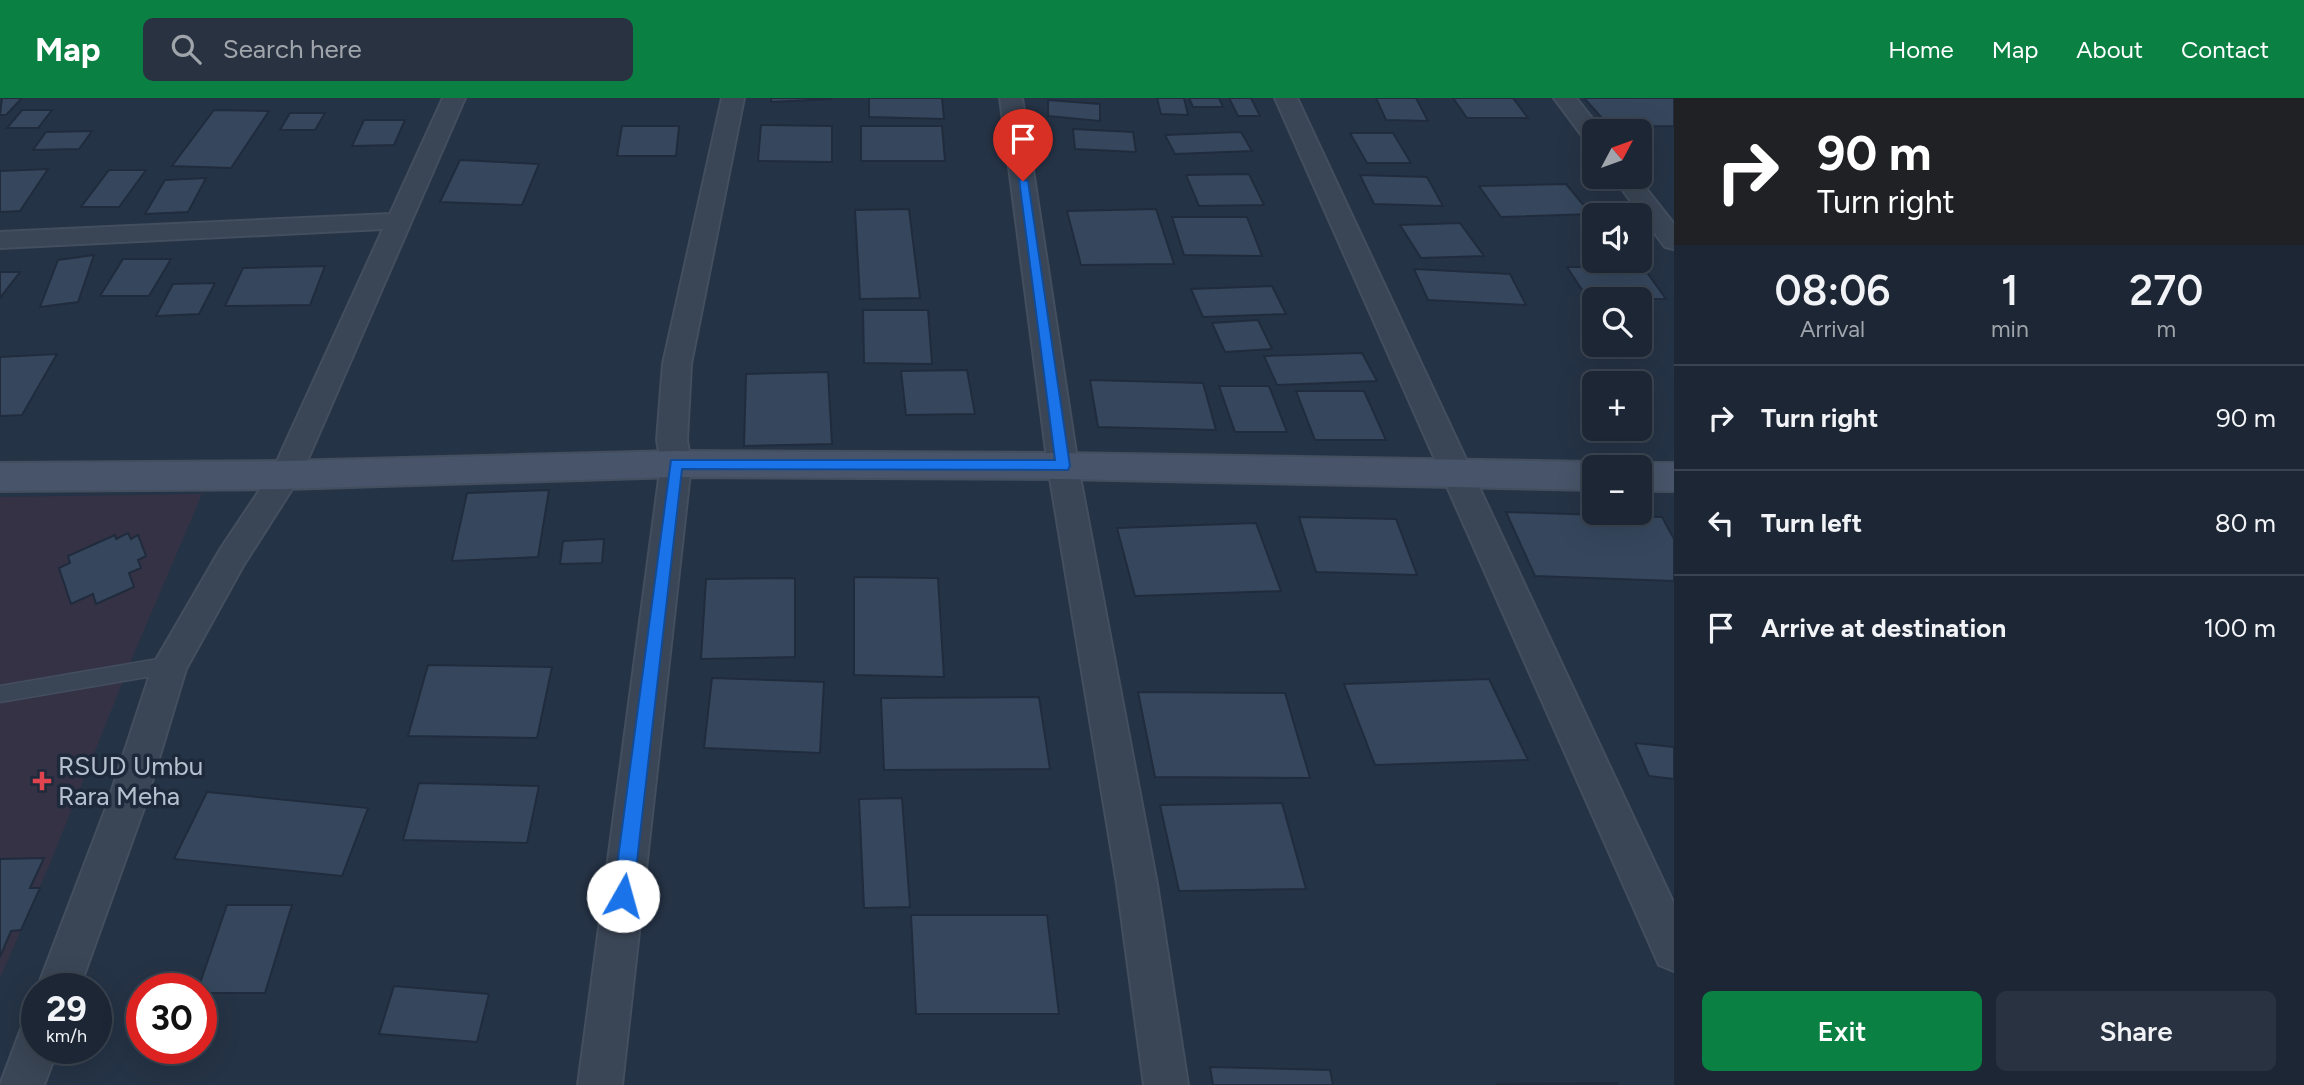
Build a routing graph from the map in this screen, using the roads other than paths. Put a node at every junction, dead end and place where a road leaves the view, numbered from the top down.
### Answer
1 (454, 98) edge
2 (733, 98) edge
3 (1011, 98) edge
4 (1286, 98) edge
5 (1565, 98) edge
6 (1582, 120) edge
7 (1634, 189) edge
8 (400, 221) junction
9 (0, 240) edge
10 (1674, 242) edge
11 (676, 464) junction
12 (1063, 466) junction
13 (1457, 473) junction
14 (286, 475) junction
15 (1582, 476) edge
16 (0, 477) edge
17 (1652, 477) edge
18 (1674, 477) edge
19 (170, 665) junction
20 (0, 694) edge
21 (1674, 950) edge
22 (64, 973) edge
23 (30, 1064) edge
24 (22, 1085) edge
25 (600, 1085) edge
26 (1166, 1085) edge

1 - 8 street
2 - 11 street
3 - 12 street
4 - 13 street
5 - 6 street
7 - 10 street
8 - 9 street
8 - 14 street
11 - 12 street
11 - 14 street
11 - 25 street
12 - 13 street
12 - 26 street
13 - 15 street
13 - 21 street
14 - 16 street
14 - 19 street
17 - 18 street
19 - 20 lane
19 - 22 street
23 - 24 street

